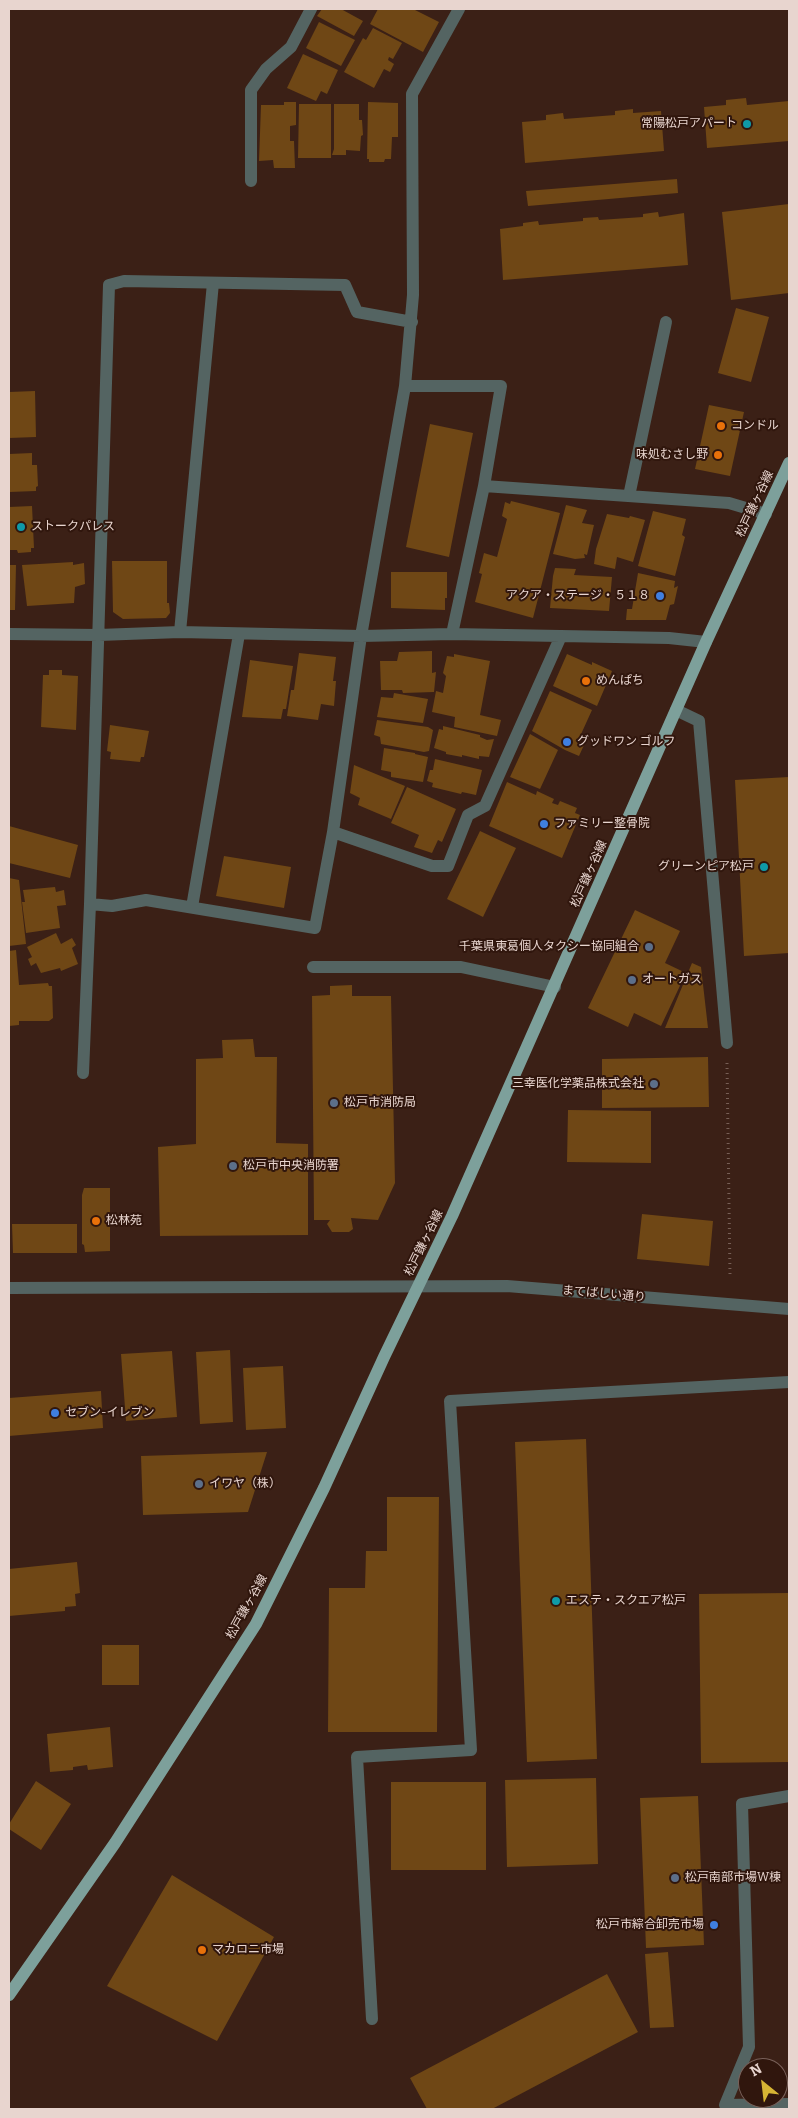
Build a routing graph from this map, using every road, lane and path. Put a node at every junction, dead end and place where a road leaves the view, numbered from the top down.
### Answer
1 (310, 9) edge
2 (459, 9) edge
3 (250, 181) dead end
4 (213, 284) junction
5 (412, 322) junction
6 (666, 322) dead end
7 (405, 386) junction
8 (789, 463) edge
9 (484, 486) junction
10 (629, 496) junction
11 (766, 514) junction
12 (180, 632) junction
13 (9, 634) edge
14 (239, 634) junction
15 (452, 634) junction
16 (99, 635) junction
17 (361, 636) junction
18 (561, 636) junction
19 (706, 642) junction
20 (676, 710) junction
21 (333, 832) junction
22 (90, 904) junction
23 (192, 907) junction
24 (314, 967) dead end
25 (555, 987) junction
26 (727, 1042) joint
27 (83, 1073) dead end
28 (730, 1275) dead end
29 (418, 1285) junction
30 (9, 1288) edge
31 (789, 1309) edge
32 (789, 1382) edge
33 (789, 1796) edge
34 (9, 1995) edge
35 (372, 2019) dead end
36 (789, 2104) edge
37 (724, 2107) edge

1 - 3 street
2 - 5 street
4 - 5 street
4 - 12 street
4 - 16 street
5 - 7 street
6 - 10 street
7 - 9 street
7 - 17 street
8 - 11 main road, 松戸鎌ヶ谷線
9 - 10 street
9 - 15 street
10 - 11 street
11 - 19 main road, 松戸鎌ヶ谷線
12 - 14 street
12 - 16 street
13 - 16 street
14 - 17 street
14 - 23 street
15 - 17 street
15 - 18 street
16 - 22 street
17 - 21 street
18 - 19 street
18 - 21 street
19 - 20 main road, 松戸鎌ヶ谷線
20 - 25 main road, 松戸鎌ヶ谷線
20 - 26 street
21 - 23 street
22 - 23 street
22 - 27 street
24 - 25 street
25 - 29 main road, 松戸鎌ヶ谷線
26 - 28 path
29 - 30 street, まてばしい通り
29 - 31 street, まてばしい通り
29 - 34 main road, 松戸鎌ヶ谷線
32 - 35 street
33 - 37 street
36 - 37 street

